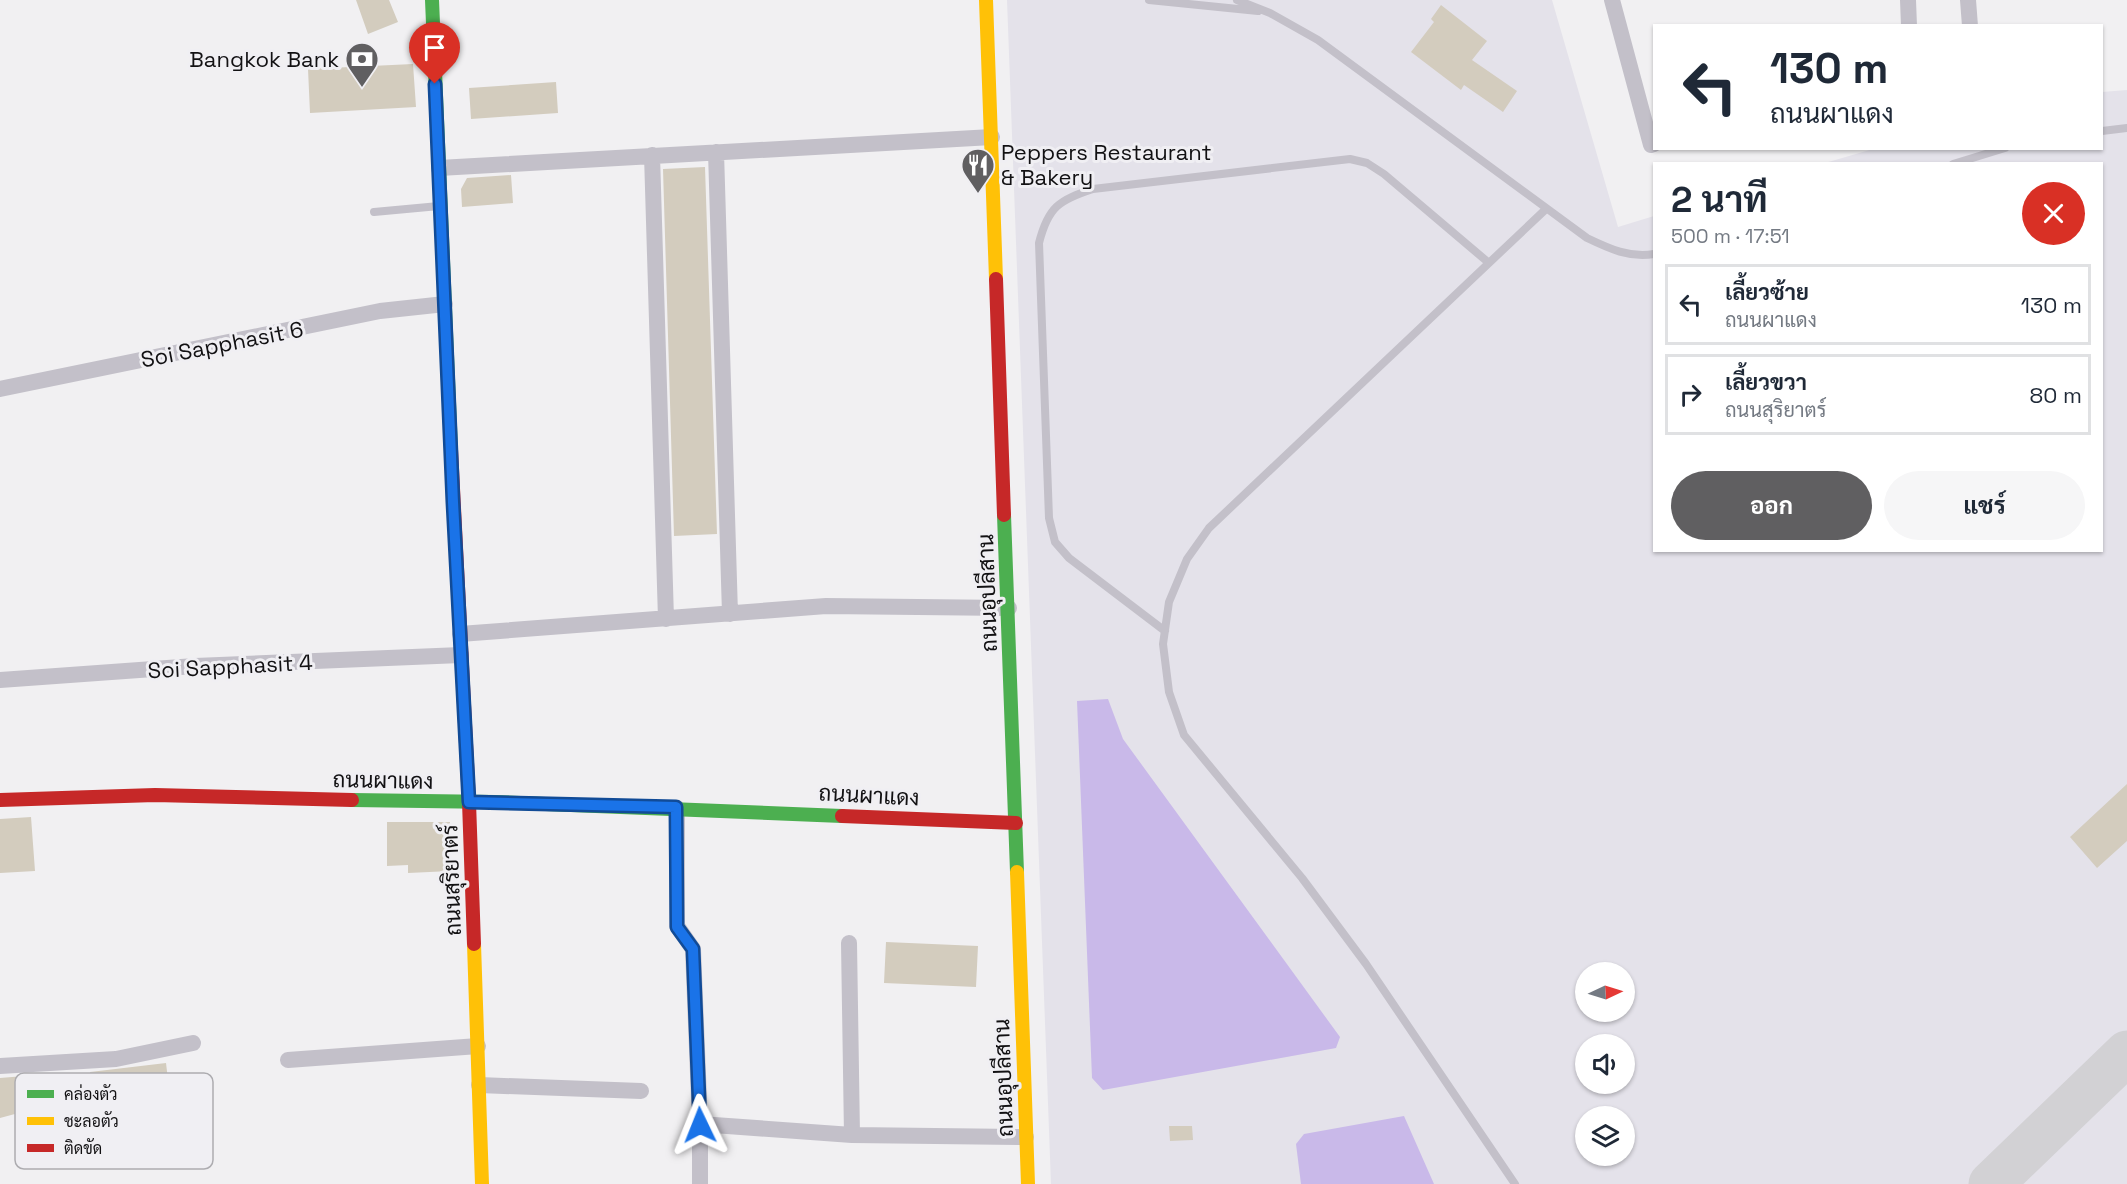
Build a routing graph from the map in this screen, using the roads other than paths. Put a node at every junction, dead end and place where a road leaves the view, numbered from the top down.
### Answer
1 (432, 0) edge
2 (986, 0) edge
3 (1149, 0) edge
4 (1237, 0) edge
5 (1612, 0) edge
6 (1908, 0) edge
7 (1968, 0) edge
8 (1270, 13) junction
9 (1909, 24) edge
10 (1970, 24) edge
11 (2127, 128) edge
12 (2103, 131) edge
13 (992, 137) junction
14 (1653, 144) edge
15 (1998, 150) edge
16 (716, 152) junction
17 (652, 155) junction
18 (1960, 162) edge
19 (439, 168) junction
20 (440, 206) junction
21 (1546, 209) junction
22 (374, 212) dead end
23 (1653, 254) edge
24 (1489, 263) junction
25 (445, 304) junction
26 (0, 389) edge
27 (1009, 608) junction
28 (730, 614) junction
29 (666, 619) junction
30 (1165, 631) junction
31 (460, 633) junction
32 (461, 655) junction
33 (0, 680) edge
34 (0, 800) edge
35 (469, 802) junction
36 (676, 807) junction
37 (1016, 823) junction
38 (849, 943) dead end
39 (193, 1043) dead end
40 (478, 1046) junction
41 (288, 1060) dead end
42 (0, 1066) edge
43 (479, 1085) junction
44 (641, 1091) dead end
45 (700, 1125) junction
46 (852, 1135) junction
47 (1026, 1137) junction
48 (482, 1184) edge
49 (700, 1184) edge
50 (1028, 1184) edge
51 (1515, 1184) edge

1 - 19 street, ถนนสุริยาตร์
2 - 13 street, ถนนอุปลีสาน
3 - 8 lane
4 - 8 lane
5 - 14 street
6 - 9 street
7 - 10 street
8 - 21 lane
11 - 12 lane
13 - 16 street
13 - 27 street, ถนนอุปลีสาน
15 - 18 lane
16 - 17 street
16 - 28 street
17 - 19 street
17 - 29 street
19 - 20 street, ถนนสุริยาตร์
20 - 22 lane
20 - 25 street, ถนนสุริยาตร์
21 - 23 lane
21 - 24 lane
24 - 30 lane
24 - 30 lane
25 - 26 street, Soi Sapphasit 6
25 - 31 street, ถนนสุริยาตร์
27 - 28 street
27 - 37 street, ถนนอุปลีสาน
28 - 29 street
29 - 31 street
30 - 51 lane
31 - 32 street, ถนนสุริยาตร์
32 - 33 street, Soi Sapphasit 4
32 - 35 street, ถนนสุริยาตร์
34 - 35 street, ถนนผาแดง
35 - 36 street, ถนนผาแดง
35 - 40 street, ถนนสุริยาตร์
36 - 37 street, ถนนผาแดง
36 - 45 street
37 - 47 street, ถนนอุปลีสาน
38 - 46 street
39 - 42 street
40 - 41 street
40 - 43 street, ถนนสุริยาตร์
43 - 44 street
43 - 48 street, ถนนสุริยาตร์
45 - 46 street
45 - 49 street
46 - 47 street
47 - 50 street, ถนนอุปลีสาน

